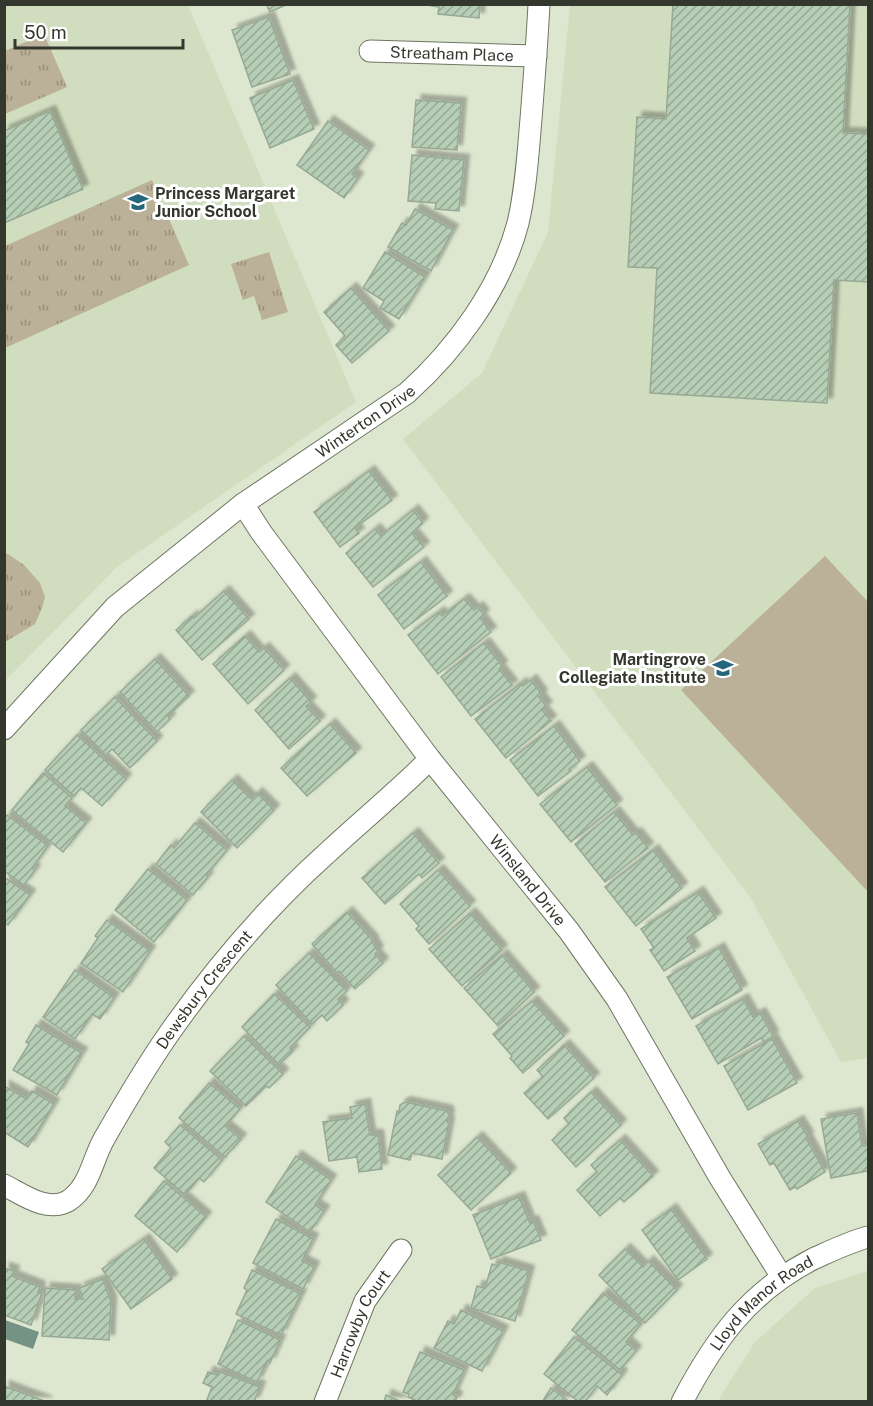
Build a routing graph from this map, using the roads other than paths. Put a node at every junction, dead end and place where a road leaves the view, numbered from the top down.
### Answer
1 (539, 4) edge
2 (370, 51) dead end
3 (536, 56) junction
4 (243, 504) junction
5 (4, 729) edge
6 (430, 759) junction
7 (4, 1185) edge
8 (868, 1237) edge
9 (401, 1250) dead end
10 (782, 1276) junction
11 (325, 1401) edge
12 (682, 1401) edge

1 - 3 street, Winterton Drive
2 - 3 street, Streatham Place
3 - 4 street, Winterton Drive
4 - 5 street, Winterton Drive
4 - 6 street, Winsland Drive
6 - 7 street, Dewsbury Crescent
6 - 10 street, Winsland Drive
8 - 10 street, Lloyd Manor Road
9 - 11 street, Harrowby Court
10 - 12 street, Lloyd Manor Road

